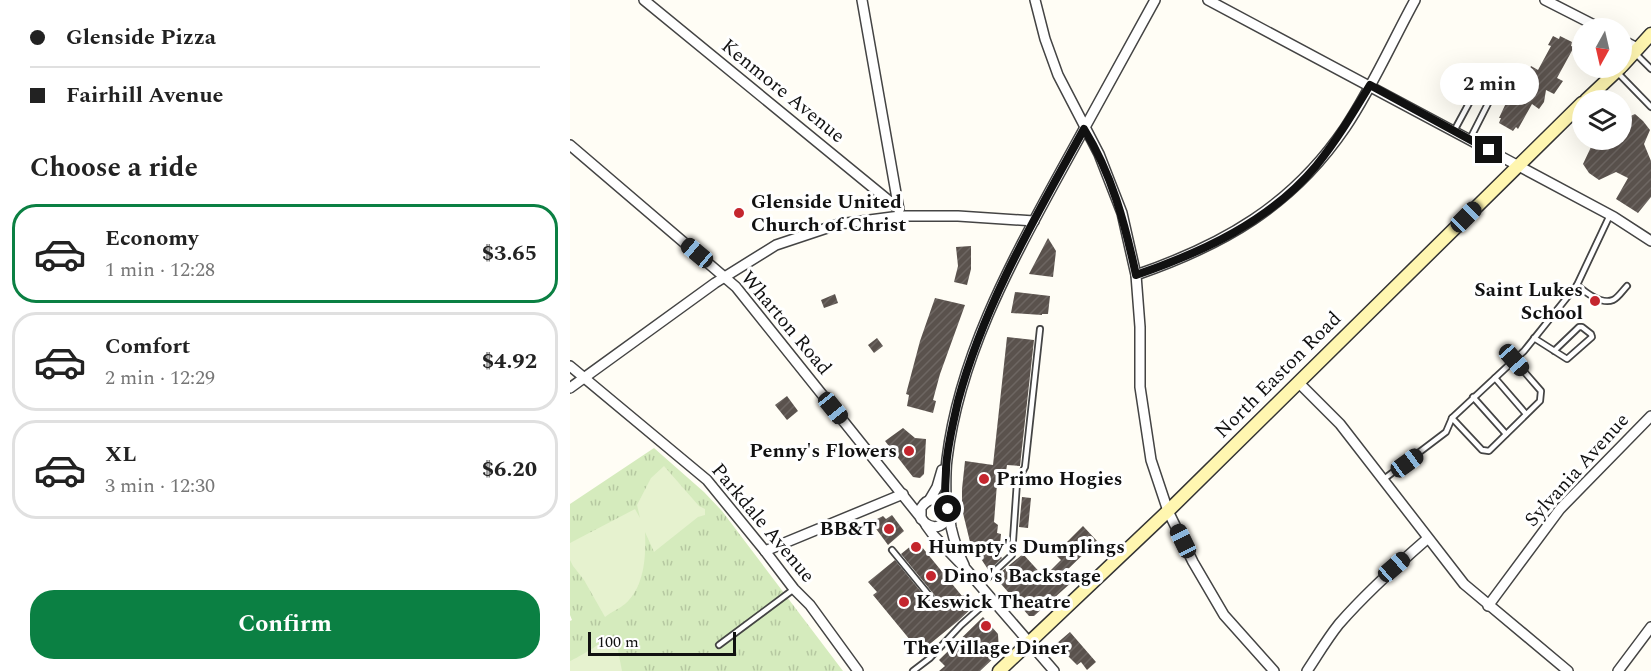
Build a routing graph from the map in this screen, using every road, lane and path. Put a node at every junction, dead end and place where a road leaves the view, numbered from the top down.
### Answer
1 (644, 0) edge
2 (862, 0) edge
3 (1035, 0) edge
4 (1155, 0) edge
5 (1208, 0) edge
6 (1415, 0) edge
7 (1545, 0) edge
8 (1580, 18) edge
9 (1651, 34) edge
10 (1632, 47) edge
11 (1637, 51) junction
12 (1632, 56) edge
13 (1651, 69) edge
14 (1609, 78) edge
15 (1627, 78) edge
16 (1370, 85) junction
17 (1596, 90) edge
18 (1651, 107) edge
19 (1572, 114) edge
20 (1084, 129) junction
21 (1454, 131) junction
22 (1470, 139) junction
23 (570, 145) edge
24 (1518, 166) junction
25 (900, 213) junction
26 (1611, 215) junction
27 (1034, 220) junction
28 (1651, 241) edge
29 (1136, 275) junction
30 (725, 277) junction
31 (1577, 285) junction
32 (1627, 286) dead end
33 (1040, 328) dead end
34 (1534, 338) junction
35 (1554, 351) junction
36 (1514, 360) junction
37 (570, 366) edge
38 (585, 378) junction
39 (1495, 378) junction
40 (1298, 382) junction
41 (570, 388) edge
42 (1473, 397) junction
43 (1526, 414) junction
44 (1651, 416) edge
45 (1452, 418) junction
46 (1506, 434) junction
47 (949, 444) junction
48 (1382, 480) junction
49 (903, 494) junction
50 (928, 500) junction
51 (948, 509) junction
52 (1168, 511) junction
53 (924, 523) junction
54 (1427, 539) junction
55 (765, 550) junction
56 (892, 550) dead end
57 (965, 568) junction
58 (979, 586) junction
59 (794, 589) junction
60 (990, 599) junction
61 (938, 606) dead end
62 (1488, 606) junction
63 (1651, 627) edge
64 (1029, 644) junction
65 (719, 645) dead end
66 (858, 671) edge
67 (913, 671) edge
68 (999, 671) edge
69 (1054, 671) edge
70 (1274, 671) edge
71 (1307, 671) edge
72 (1568, 671) edge
73 (1617, 671) edge

1 - 25 street, Kenmore Avenue
2 - 25 street
3 - 20 street
4 - 20 street
5 - 16 street
6 - 16 street
7 - 8 street
9 - 11 main road, North Easton Road
10 - 11 street
11 - 12 main road, North Easton Road
11 - 13 lane
14 - 17 main road, North Easton Road
15 - 18 lane
16 - 21 street
16 - 29 street
19 - 24 main road, North Easton Road
20 - 27 street
20 - 29 street
21 - 22 street
21 - 22 lane
22 - 24 street
23 - 30 street, Wharton Road
24 - 26 street
24 - 40 main road, North Easton Road
25 - 27 street
25 - 30 street
26 - 28 street
26 - 31 lane
27 - 47 street
29 - 52 street
30 - 38 street
30 - 49 street, Wharton Road
31 - 32 lane
31 - 34 lane
33 - 58 lane
34 - 35 lane
34 - 36 lane
35 - 35 lane
36 - 39 lane
36 - 43 lane
37 - 38 street, Parkdale Avenue
38 - 41 street
38 - 55 street, Parkdale Avenue
39 - 42 lane
39 - 43 lane
40 - 48 street
40 - 52 main road, North Easton Road
42 - 45 lane
42 - 46 lane
43 - 46 lane
44 - 62 street, Sylvania Avenue
45 - 46 lane
45 - 48 lane
47 - 50 street
47 - 51 street
48 - 54 street
49 - 50 street
49 - 53 street, Wharton Road
49 - 55 street
50 - 51 street
50 - 53 street
51 - 53 street
51 - 57 street
52 - 64 main road, North Easton Road
52 - 70 street
53 - 57 street, Wharton Road
54 - 62 street
54 - 71 street
55 - 59 street, Parkdale Avenue
56 - 61 lane
57 - 58 street
58 - 60 street
59 - 65 lane
59 - 66 street, Parkdale Avenue
60 - 64 street
60 - 67 lane
62 - 72 street
63 - 73 street
64 - 68 main road, North Easton Road
64 - 69 street

